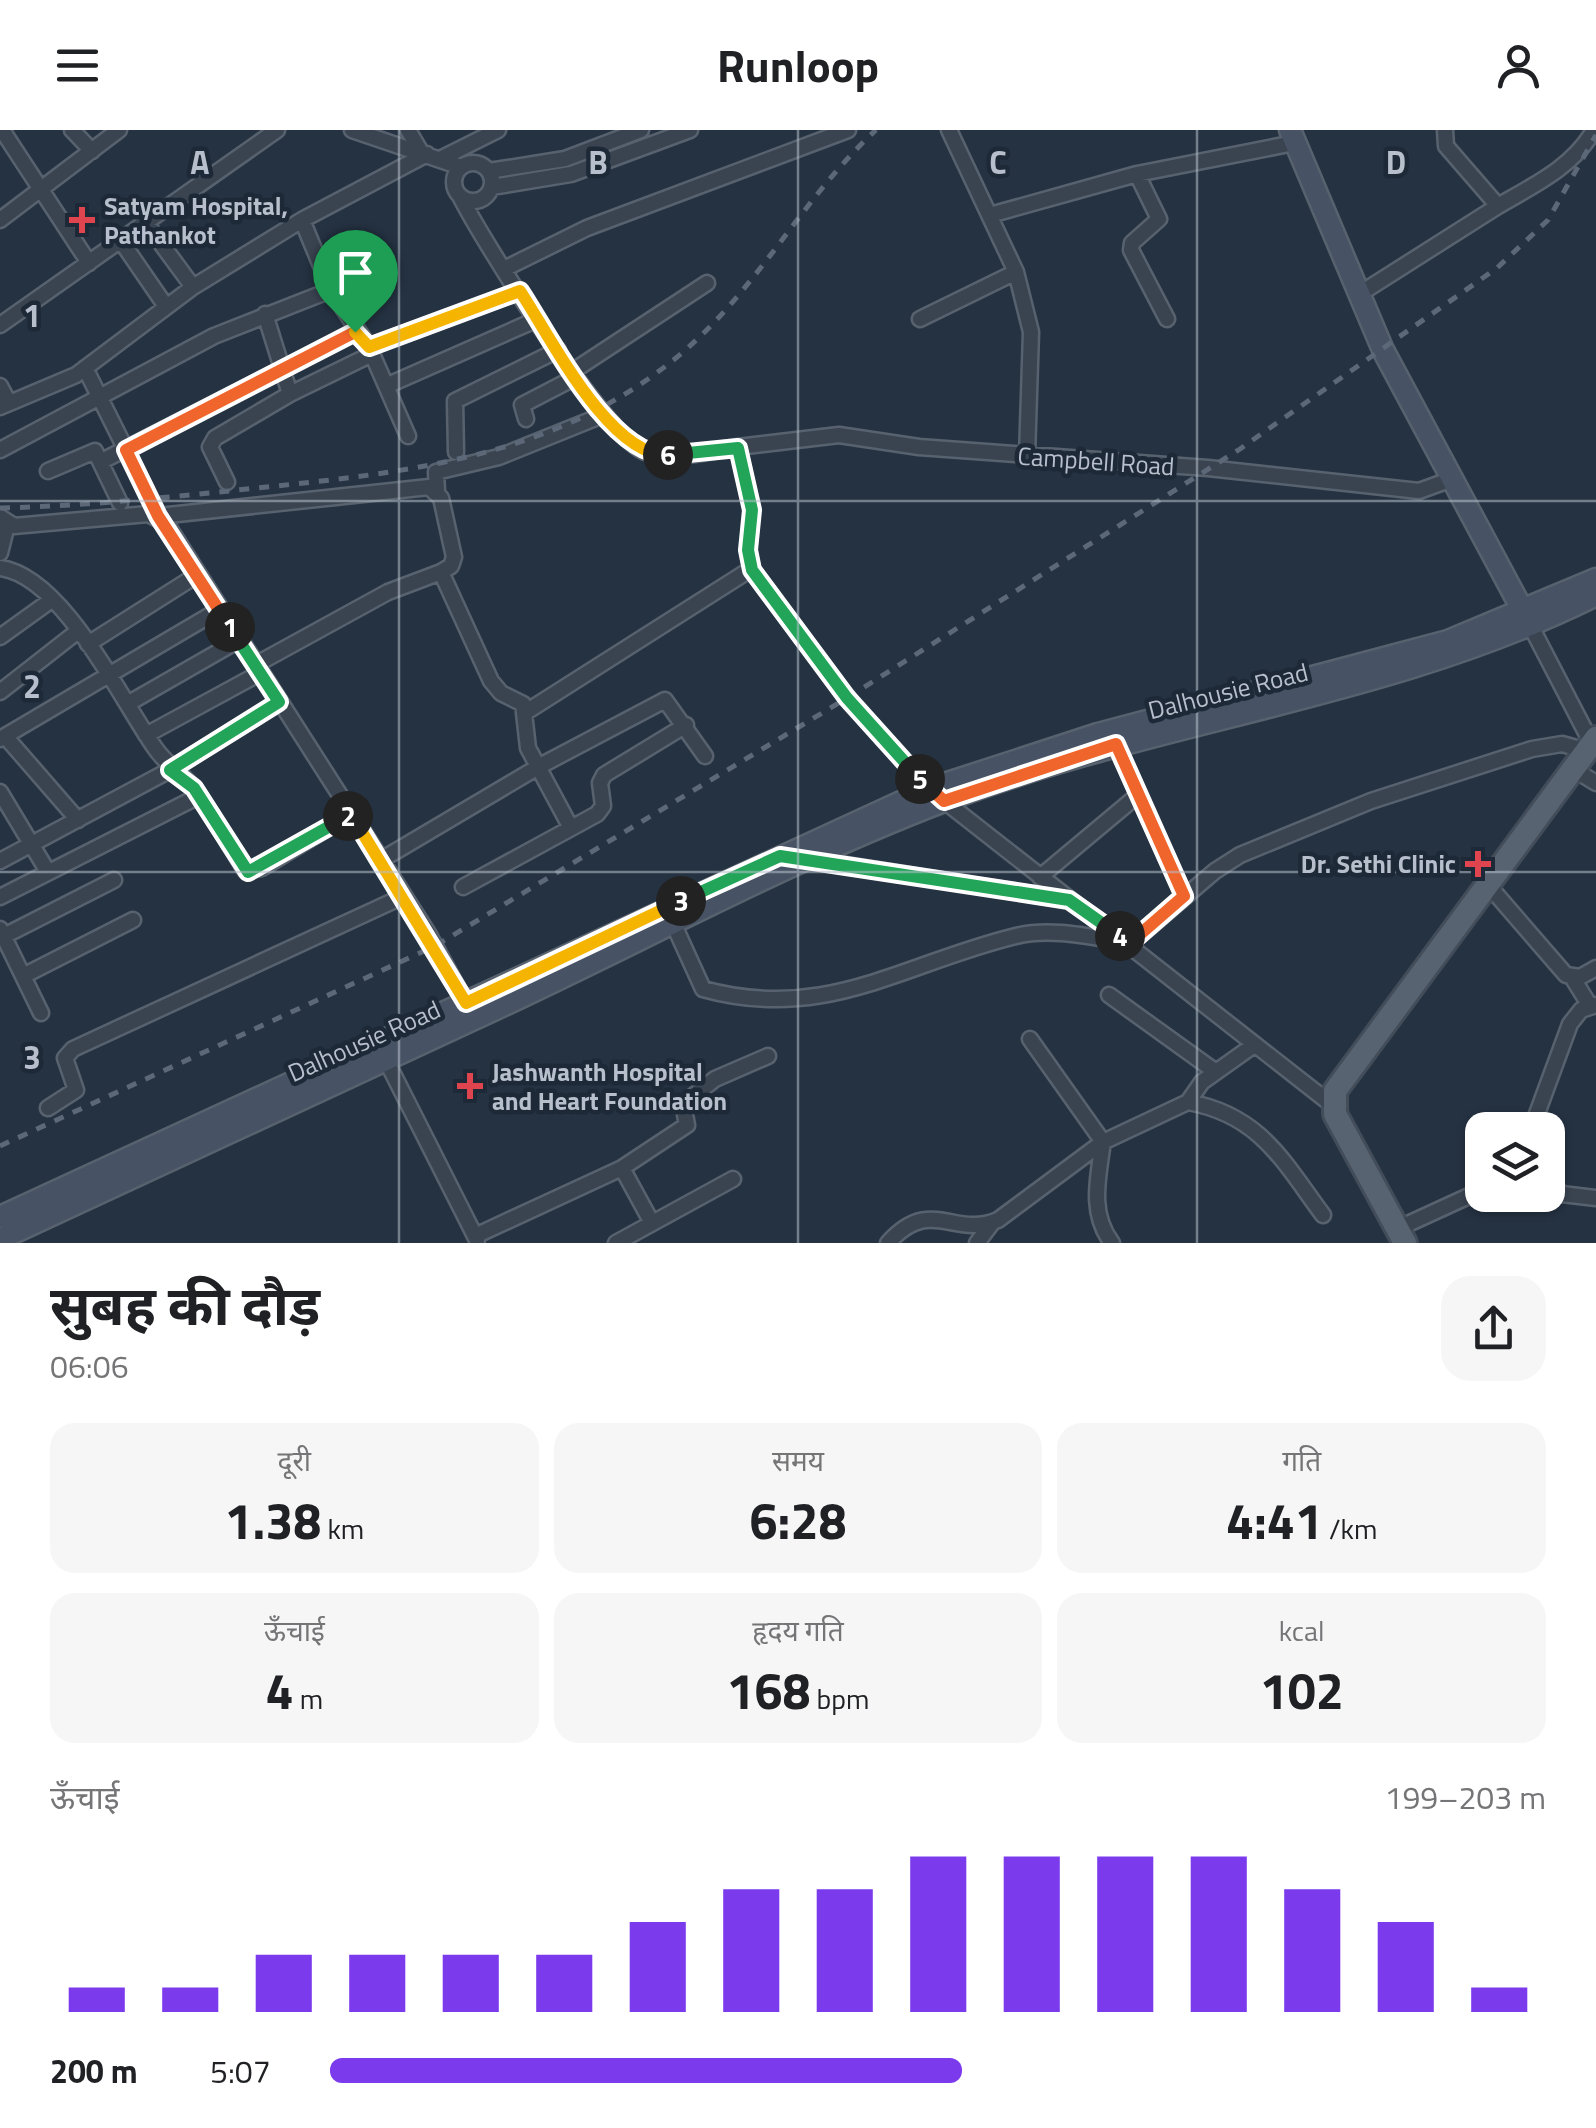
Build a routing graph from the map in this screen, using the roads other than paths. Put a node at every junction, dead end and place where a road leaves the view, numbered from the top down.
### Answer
1 (72, 130) edge
2 (119, 130) edge
3 (276, 130) edge
4 (352, 130) edge
5 (408, 130) edge
6 (498, 130) edge
7 (641, 130) edge
8 (690, 130) edge
9 (848, 130) edge
10 (948, 130) edge
11 (1446, 130) edge
12 (1594, 130) edge
13 (7, 132) edge
14 (1292, 137) edge
15 (92, 151) junction
16 (430, 155) junction
17 (461, 167) junction
18 (1137, 174) junction
19 (491, 179) junction
20 (40, 192) junction
21 (460, 196) junction
22 (1498, 206) junction
23 (990, 215) junction
24 (0, 220) edge
25 (302, 220) junction
26 (146, 224) junction
27 (120, 242) junction
28 (89, 263) junction
29 (504, 269) junction
30 (1016, 272) junction
31 (707, 283) dead end
32 (194, 287) junction
33 (331, 290) junction
34 (520, 291) junction
35 (1361, 293) junction
36 (165, 305) junction
37 (265, 314) junction
38 (538, 319) junction
39 (920, 319) dead end
40 (1167, 319) dead end
41 (0, 326) edge
42 (355, 332) junction
43 (558, 350) junction
44 (370, 351) junction
45 (85, 368) junction
46 (282, 368) junction
47 (574, 374) junction
48 (0, 386) edge
49 (386, 386) junction
50 (290, 394) junction
51 (101, 399) junction
52 (5, 405) edge
53 (603, 415) junction
54 (526, 419) dead end
55 (408, 436) dead end
56 (738, 448) junction
57 (0, 450) edge
58 (126, 450) junction
59 (456, 452) dead end
60 (1027, 456) junction
61 (102, 461) junction
62 (48, 471) dead end
63 (1452, 479) junction
64 (226, 482) dead end
65 (437, 491) junction
66 (120, 504) dead end
67 (158, 516) junction
68 (3, 522) edge
69 (0, 553) edge
70 (0, 568) edge
71 (752, 570) junction
72 (441, 572) junction
73 (197, 575) junction
74 (1596, 579) edge
75 (1596, 595) edge
76 (50, 600) junction
77 (219, 610) junction
78 (1528, 619) junction
79 (0, 637) edge
80 (83, 637) junction
81 (239, 640) junction
82 (257, 669) junction
83 (112, 674) junction
84 (0, 692) edge
85 (1281, 696) junction
86 (279, 702) junction
87 (129, 703) junction
88 (526, 712) junction
89 (686, 725) junction
90 (146, 736) junction
91 (3, 737) edge
92 (1116, 744) junction
93 (1587, 750) edge
94 (705, 756) dead end
95 (538, 767) junction
96 (170, 770) junction
97 (1596, 783) edge
98 (0, 792) edge
99 (936, 795) junction
100 (1138, 795) junction
101 (200, 796) junction
102 (351, 814) junction
103 (6, 815) edge
104 (78, 820) junction
105 (571, 828) junction
106 (31, 845) junction
107 (780, 856) junction
108 (0, 860) edge
109 (381, 860) junction
110 (812, 860) junction
111 (48, 872) junction
112 (1040, 877) junction
113 (114, 880) dead end
114 (1489, 886) junction
115 (463, 887) dead end
116 (404, 896) junction
117 (1184, 896) junction
118 (0, 898) edge
119 (1069, 900) junction
120 (132, 920) dead end
121 (672, 923) junction
122 (1, 934) edge
123 (1130, 943) junction
124 (1596, 968) edge
125 (23, 976) junction
126 (1572, 978) junction
127 (1109, 996) dead end
128 (1593, 1005) edge
129 (470, 1011) junction
130 (42, 1013) dead end
131 (1030, 1039) dead end
132 (1254, 1045) junction
133 (382, 1051) junction
134 (768, 1056) dead end
135 (1216, 1072) junction
136 (1188, 1102) junction
137 (1332, 1104) junction
138 (48, 1108) dead end
139 (1538, 1112) edge
140 (1103, 1142) junction
141 (622, 1168) junction
142 (733, 1179) dead end
143 (1565, 1194) edge
144 (1596, 1198) edge
145 (1465, 1200) edge
146 (1324, 1216) dead end
147 (652, 1223) junction
148 (992, 1223) junction
149 (6, 1229) edge
150 (1402, 1236) edge
151 (477, 1239) edge
152 (627, 1240) edge
153 (888, 1243) edge
154 (977, 1243) edge
155 (1112, 1243) edge

1 - 15 street
2 - 15 street
3 - 26 street
4 - 16 street
5 - 16 street
6 - 16 street
7 - 19 street
8 - 19 street
9 - 29 street
10 - 23 street
11 - 22 street
12 - 22 street
13 - 20 street
14 - 18 street
14 - 35 street
15 - 20 street
16 - 17 street
16 - 25 street
17 - 19 street
17 - 21 street
18 - 23 street
18 - 40 street
19 - 21 street
20 - 24 street
20 - 28 street
21 - 29 street, Campbell Road
22 - 35 street
23 - 30 street
25 - 32 street
25 - 33 street
26 - 27 street
26 - 32 street
27 - 28 street
27 - 36 street
28 - 41 street
29 - 34 street, Campbell Road
30 - 39 street
30 - 60 street
31 - 47 street
32 - 36 street
33 - 37 street
33 - 42 street
34 - 38 street, Campbell Road
34 - 44 street
35 - 63 street
36 - 45 street
37 - 46 street
37 - 51 street
38 - 43 street, Campbell Road
38 - 49 street
42 - 44 street
42 - 46 street
43 - 47 street, Campbell Road
43 - 59 street
44 - 49 street
44 - 50 street
45 - 51 street
45 - 52 street
46 - 50 street
46 - 58 street
47 - 53 street, Campbell Road
47 - 54 street
48 - 52 street
49 - 55 street
50 - 64 street
51 - 57 street
51 - 58 street
53 - 56 street, Campbell Road
53 - 65 street
56 - 60 street, Campbell Road
56 - 71 street
58 - 61 street
58 - 67 street
60 - 63 street, Campbell Road
61 - 62 street
61 - 66 street
63 - 78 street
65 - 67 street
65 - 72 street
67 - 68 street
67 - 73 street
68 - 69 street
70 - 76 street
71 - 88 street
71 - 99 street
72 - 82 street
72 - 88 street
73 - 77 street
73 - 80 street
74 - 78 street, Dalhousie Road
75 - 78 street, Dalhousie Road
76 - 79 street
76 - 80 street
77 - 81 street
77 - 83 street
78 - 85 street, Dalhousie Road
78 - 93 street
80 - 83 street
80 - 84 street
81 - 82 street
81 - 87 street
82 - 86 street
82 - 90 street
83 - 87 street
83 - 91 street
85 - 92 street, Dalhousie Road
85 - 99 street, Dalhousie Road
86 - 96 street
86 - 102 street
87 - 90 street
88 - 95 street
89 - 94 street
89 - 95 street
89 - 105 street
90 - 96 street
91 - 104 street
92 - 99 street, Dalhousie Road
92 - 100 street
93 - 97 street
93 - 114 main road
93 - 117 street
95 - 105 street
95 - 109 street
96 - 101 street
96 - 104 street
98 - 103 street
99 - 107 street, Dalhousie Road
99 - 110 street, Dalhousie Road
99 - 112 street
100 - 112 street
100 - 117 street
101 - 102 street
101 - 111 street
102 - 109 street
103 - 106 street
104 - 106 street
105 - 115 street
106 - 108 street
106 - 111 street
107 - 110 street
107 - 129 street, Dalhousie Road
109 - 116 street
110 - 119 street
110 - 121 street, Dalhousie Road
111 - 118 street
112 - 119 street
113 - 122 street
114 - 126 street
114 - 137 main road
116 - 129 street
116 - 138 street
117 - 123 street
119 - 123 street
120 - 125 street
121 - 123 street
121 - 129 street, Dalhousie Road
122 - 125 street
123 - 132 street
124 - 126 street
125 - 130 street
126 - 128 street
127 - 135 street
128 - 139 street
129 - 133 street, Dalhousie Road
131 - 140 street
132 - 135 street
132 - 137 street
133 - 149 street, Dalhousie Road
133 - 151 street
134 - 141 street
135 - 136 street
136 - 140 street
136 - 146 street
137 - 150 main road
140 - 148 street
140 - 155 street
141 - 147 street
141 - 151 street
142 - 147 street
143 - 144 street
145 - 150 street
147 - 152 street
148 - 153 street
148 - 154 street

